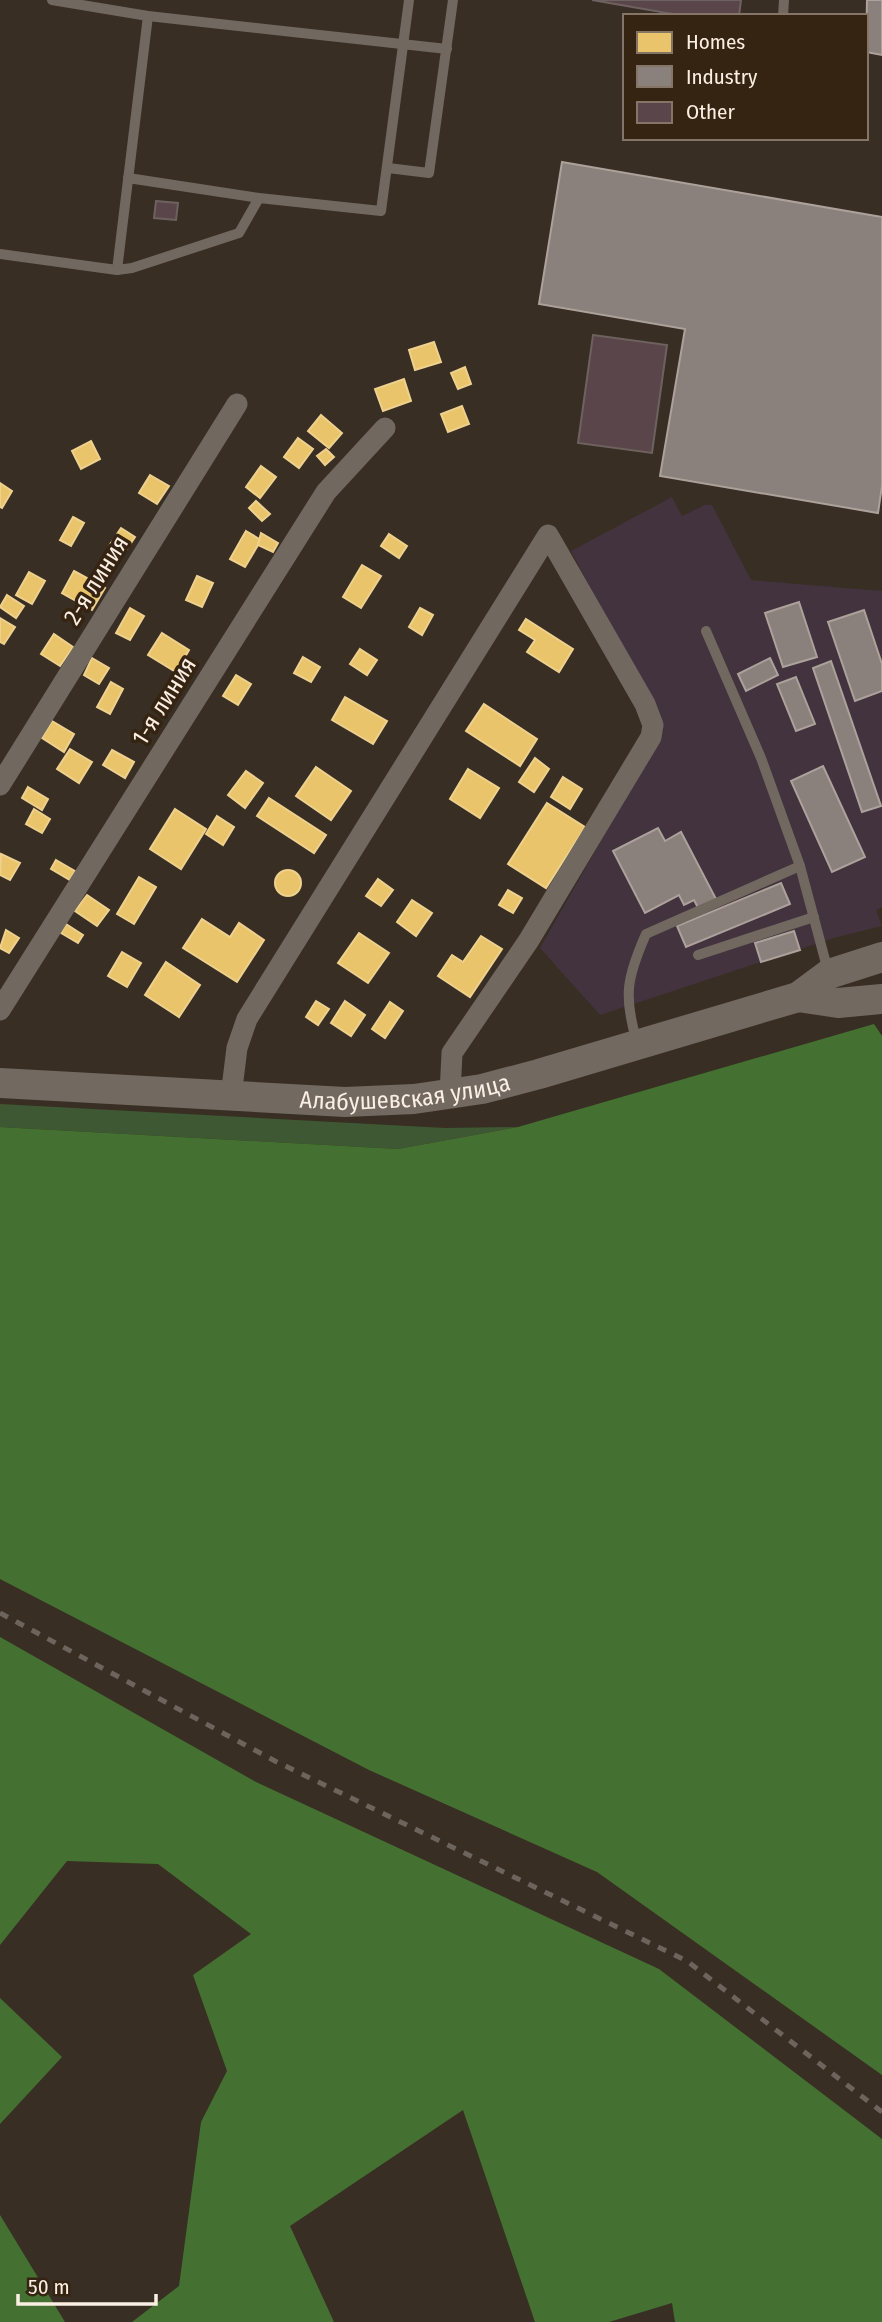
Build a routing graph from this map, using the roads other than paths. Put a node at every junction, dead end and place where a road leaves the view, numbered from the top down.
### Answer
1 (52, 0) edge
2 (409, 0) edge
3 (453, 0) edge
4 (148, 16) junction
5 (403, 44) junction
6 (447, 49) junction
7 (388, 168) junction
8 (128, 178) junction
9 (258, 198) junction
10 (0, 254) edge
11 (117, 270) junction
12 (237, 404) dead end
13 (385, 428) dead end
14 (706, 632) dead end
15 (0, 785) edge
16 (800, 866) junction
17 (814, 916) junction
18 (698, 955) dead end
19 (882, 957) edge
20 (829, 974) junction
21 (798, 997) junction
22 (882, 999) edge
23 (0, 1010) edge
24 (638, 1046) junction
25 (0, 1083) edge
26 (450, 1094) junction
27 (231, 1096) junction

1 - 4 lane
2 - 5 lane
3 - 6 lane
4 - 5 lane
4 - 8 lane
5 - 6 lane
5 - 7 lane
6 - 7 lane
7 - 9 lane
8 - 9 lane
8 - 11 lane
9 - 11 lane
10 - 11 lane
12 - 15 street, 2-я линия
13 - 23 street, 1-я линия
14 - 16 lane
16 - 17 lane
16 - 24 lane
17 - 18 lane
17 - 20 lane
19 - 20 street, Алабушевская улица
20 - 21 street, Алабушевская улица
21 - 22 street, Алабушевская улица
21 - 24 street, Алабушевская улица
24 - 26 street, Алабушевская улица
25 - 27 street, Алабушевская улица
26 - 27 street, Алабушевская улица
26 - 27 street

